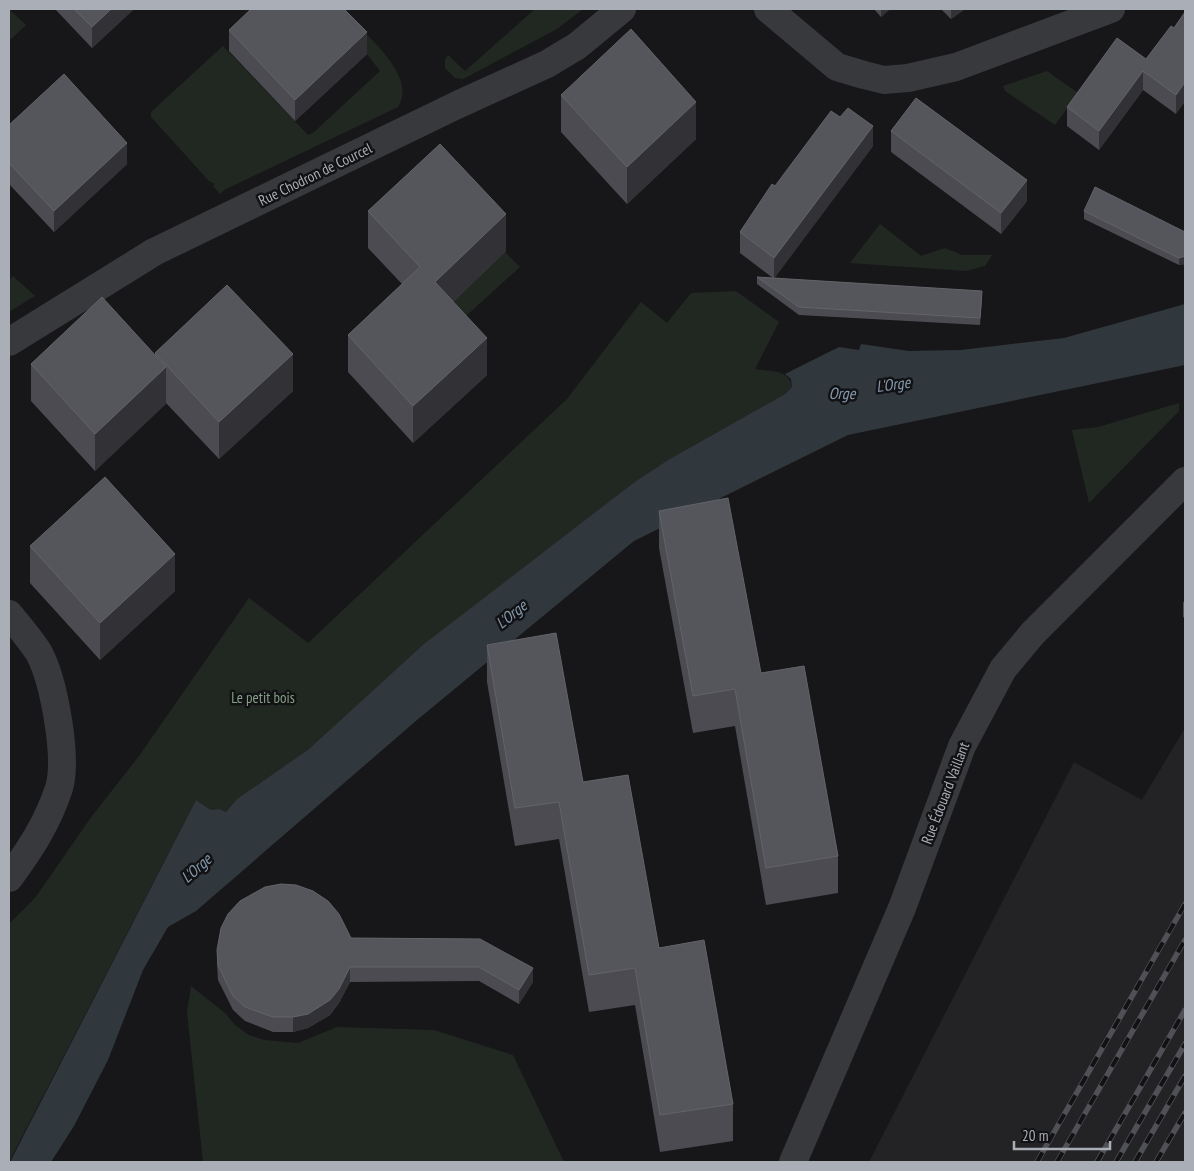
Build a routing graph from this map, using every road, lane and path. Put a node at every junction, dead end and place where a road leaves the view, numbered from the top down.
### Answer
1 (622, 9) edge
2 (768, 9) edge
3 (1111, 9) edge
4 (9, 342) edge
5 (1185, 481) edge
6 (9, 614) edge
7 (9, 878) edge
8 (793, 1162) edge

1 - 4 street, Rue Chodron de Courcel
2 - 3 street
5 - 8 street, Rue Édouard Vaillant
6 - 7 street

